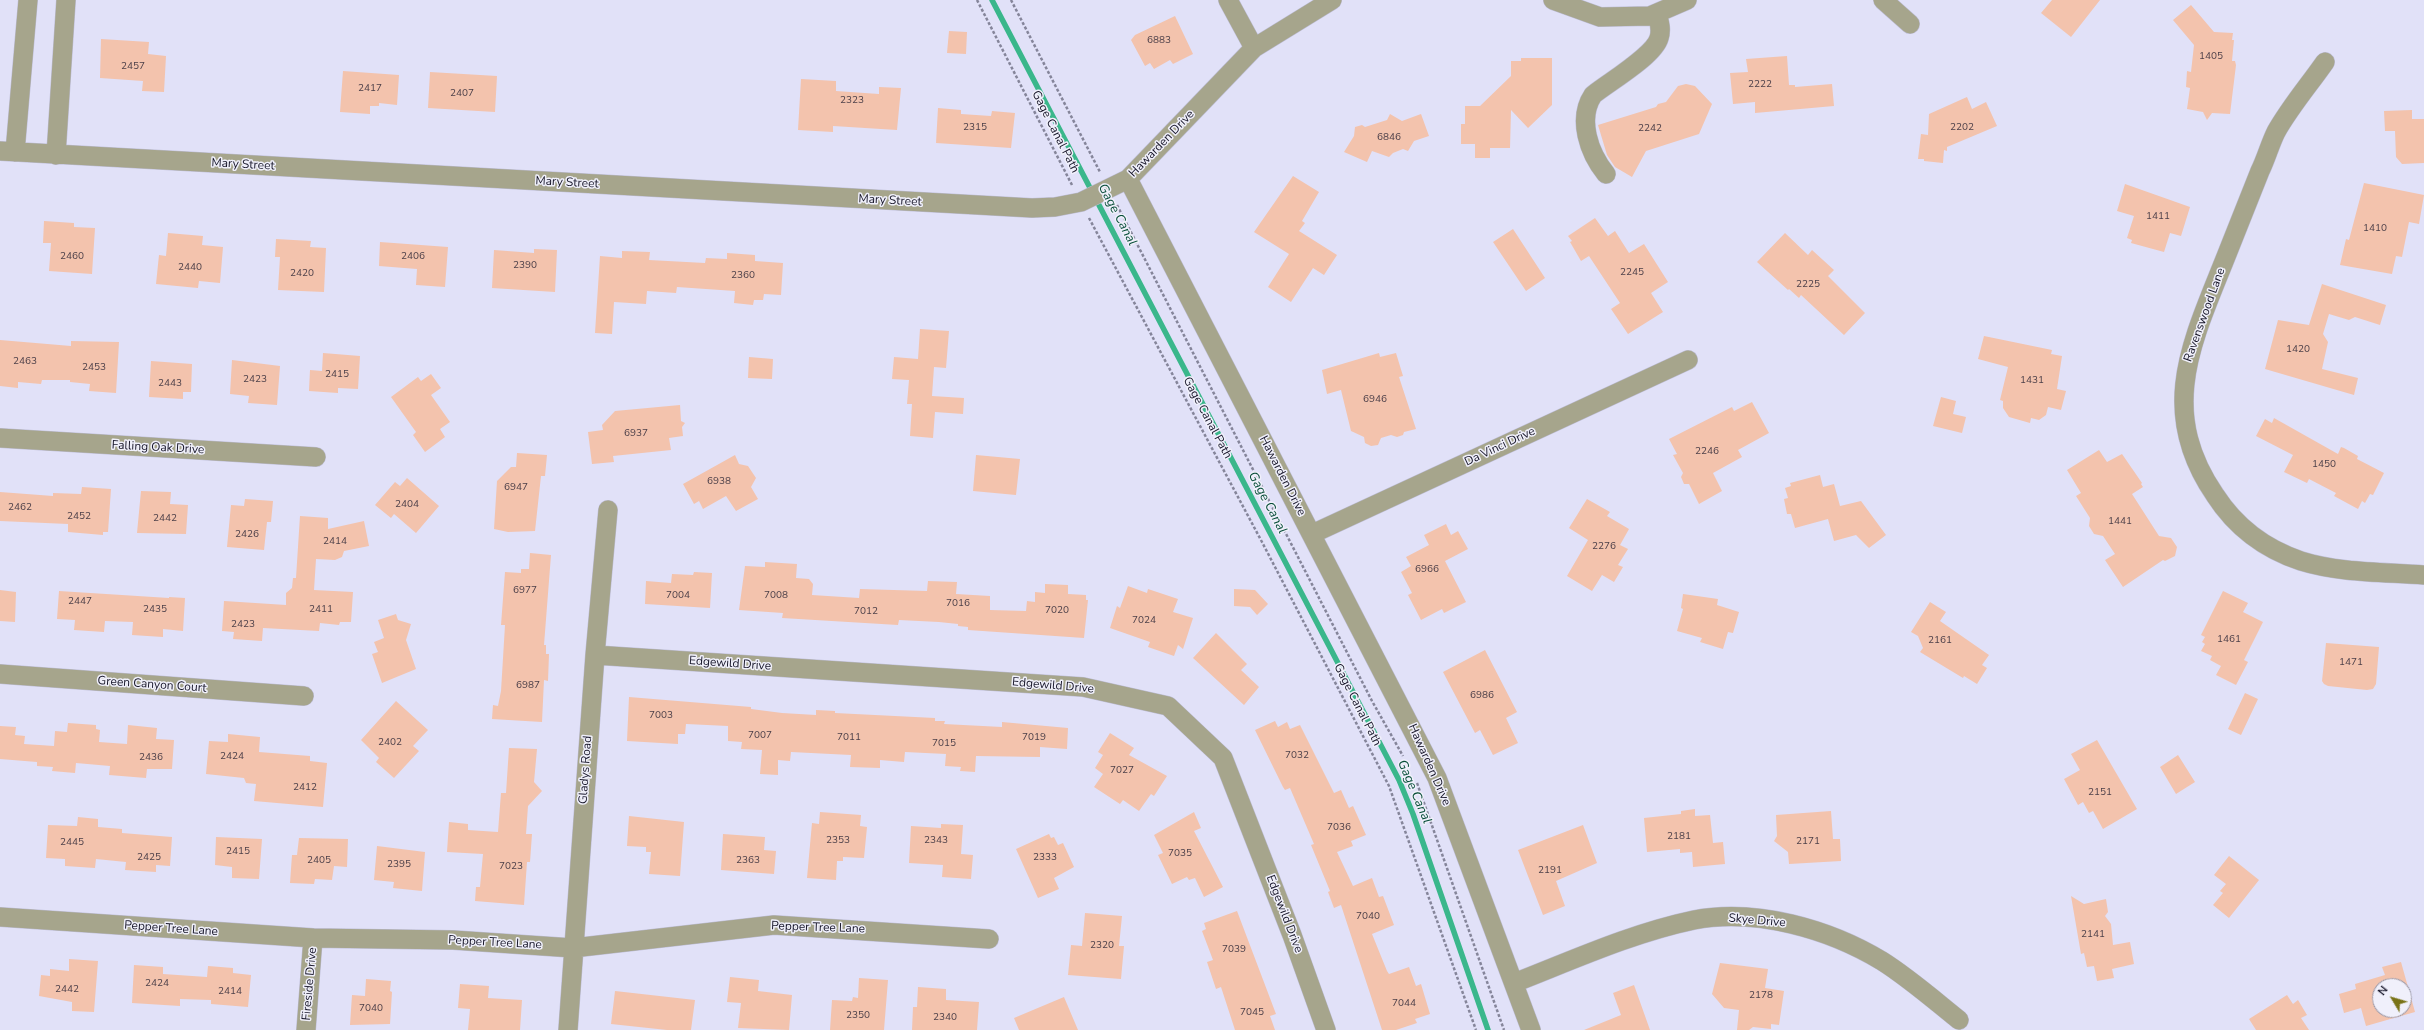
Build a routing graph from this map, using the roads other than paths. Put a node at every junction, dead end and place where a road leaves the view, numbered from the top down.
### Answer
1 (28, 0) edge
2 (66, 0) edge
3 (1228, 0) edge
4 (1332, 0) edge
5 (1553, 0) edge
6 (1687, 0) edge
7 (1884, 0) edge
8 (1657, 13) junction
9 (1910, 24) dead end
10 (1254, 48) junction
11 (2325, 62) dead end
12 (8, 152) edge
13 (56, 155) junction
14 (1606, 174) dead end
15 (1128, 179) junction
16 (1688, 360) dead end
17 (0, 438) edge
18 (316, 457) dead end
19 (608, 510) dead end
20 (1312, 534) junction
21 (2424, 575) edge
22 (595, 656) junction
23 (0, 674) edge
24 (304, 696) dead end
25 (0, 916) edge
26 (313, 938) junction
27 (989, 939) dead end
28 (573, 948) junction
29 (1514, 983) junction
30 (1959, 1020) dead end
31 (306, 1030) edge
32 (568, 1030) edge
33 (1326, 1030) edge
34 (1531, 1030) edge

1 - 12 street
2 - 13 street
3 - 10 street
4 - 10 street, Hawarden Drive
5 - 8 street
6 - 8 street
7 - 9 street
8 - 14 street
10 - 15 street, Hawarden Drive
11 - 21 street, Ravenswood Lane
12 - 13 street, Mary Street
13 - 15 street, Mary Street
15 - 20 street, Hawarden Drive
16 - 20 street, Da Vinci Drive
17 - 18 street, Falling Oak Drive
19 - 22 street, Gladys Road
20 - 29 street, Hawarden Drive
22 - 28 street, Gladys Road
22 - 33 street, Edgewild Drive
23 - 24 street, Green Canyon Court
25 - 26 street, Pepper Tree Lane
26 - 28 street, Pepper Tree Lane
26 - 31 street, Fireside Drive
27 - 28 street, Pepper Tree Lane
28 - 32 street, Gladys Road
29 - 30 street, Skye Drive
29 - 34 street, Hawarden Drive

